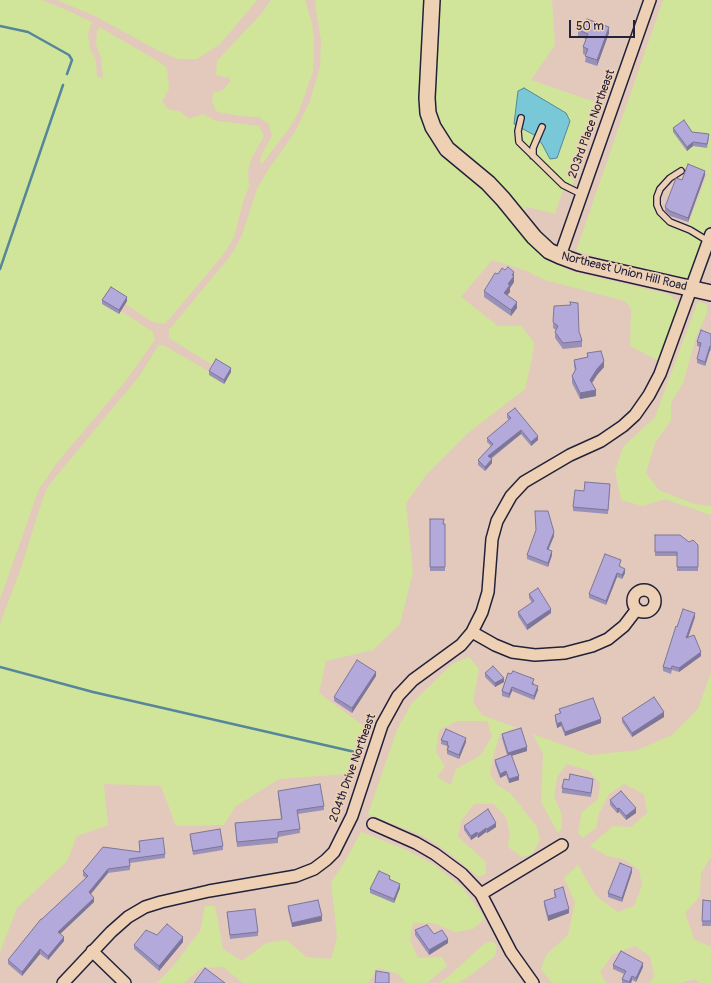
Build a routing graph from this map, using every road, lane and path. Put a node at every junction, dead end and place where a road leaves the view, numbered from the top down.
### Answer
1 (432, 0) edge
2 (650, 0) edge
3 (522, 118) dead end
4 (542, 127) dead end
5 (533, 156) junction
6 (681, 171) dead end
7 (581, 194) junction
8 (710, 238) edge
9 (560, 256) junction
10 (691, 289) junction
11 (711, 293) edge
12 (637, 609) dead end
13 (472, 632) junction
14 (373, 824) dead end
15 (562, 845) dead end
16 (481, 894) junction
17 (92, 951) junction
18 (63, 983) edge
19 (125, 983) edge
20 (533, 983) edge

1 - 9 street, Northeast Union Hill Road
2 - 7 street, 203rd Place Northeast
3 - 5 lane
4 - 5 lane
5 - 7 lane
6 - 8 lane
7 - 9 street, 203rd Place Northeast
8 - 10 street, 204th Drive Northeast
9 - 10 street, Northeast Union Hill Road
10 - 11 street, Northeast Union Hill Road
10 - 13 street, 204th Drive Northeast
12 - 13 street
13 - 17 street, 204th Drive Northeast
14 - 16 street
15 - 16 street
16 - 20 street
17 - 18 street, 204th Drive Northeast
17 - 19 street

